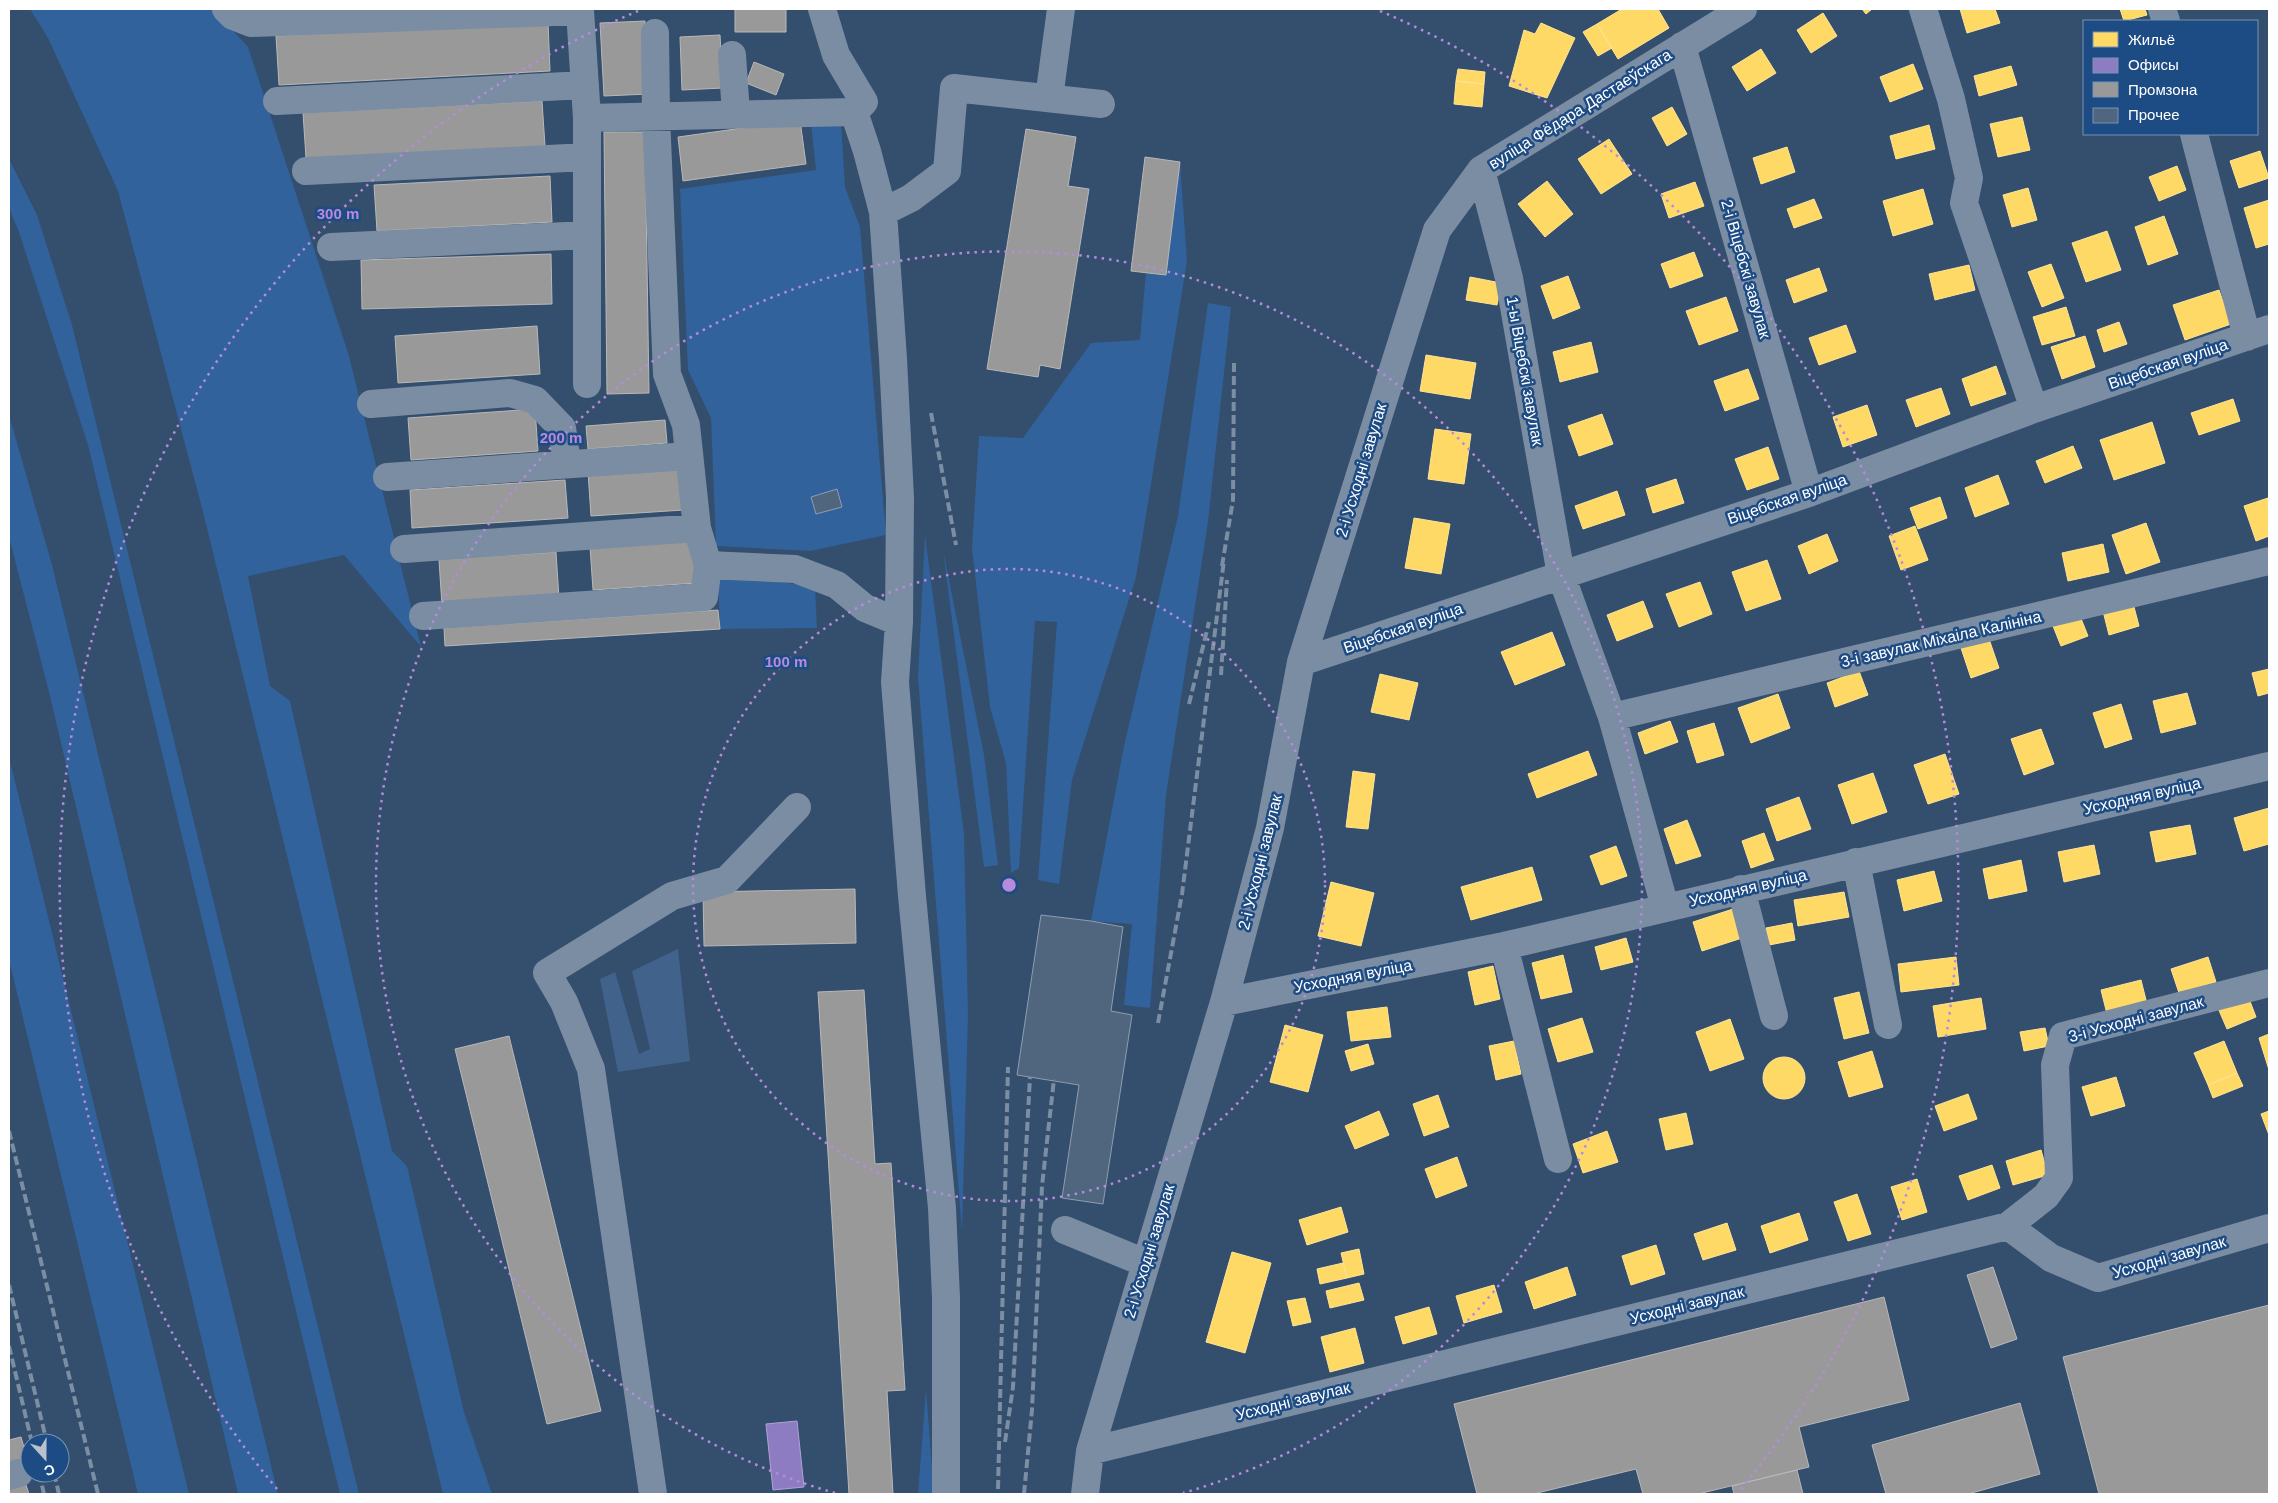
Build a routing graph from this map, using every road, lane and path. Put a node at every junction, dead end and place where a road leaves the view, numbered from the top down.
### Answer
1 (226, 9) edge
2 (822, 9) edge
3 (1062, 9) edge
4 (1743, 9) edge
5 (1923, 9) edge
6 (655, 33) dead end
7 (1682, 46) junction
8 (732, 56) dead end
9 (585, 85) junction
10 (1049, 98) junction
11 (277, 101) dead end
12 (1101, 104) dead end
13 (854, 112) junction
14 (736, 114) junction
15 (656, 116) junction
16 (587, 118) junction
17 (2194, 135) edge
18 (587, 158) junction
19 (1481, 170) junction
20 (306, 171) dead end
21 (883, 212) junction
22 (1437, 230) joint
23 (587, 235) junction
24 (331, 247) dead end
25 (2258, 333) edge
26 (588, 384) dead end
27 (371, 404) dead end
28 (2034, 409) junction
29 (690, 456) junction
30 (567, 464) junction
31 (387, 477) dead end
32 (1809, 493) junction
33 (697, 528) junction
34 (404, 548) dead end
35 (2269, 561) edge
36 (708, 565) junction
37 (1561, 575) junction
38 (423, 616) dead end
39 (899, 622) junction
40 (1301, 662) junction
41 (1612, 717) junction
42 (2269, 766) edge
43 (797, 807) dead end
44 (1856, 862) junction
45 (1741, 889) junction
46 (1665, 907) junction
47 (1504, 946) junction
48 (2269, 983) edge
49 (1224, 1002) junction
50 (1774, 1016) dead end
51 (1888, 1025) dead end
52 (1558, 1159) dead end
53 (2008, 1226) junction
54 (2269, 1228) edge
55 (1065, 1230) dead end
56 (1145, 1263) junction
57 (1090, 1451) junction
58 (653, 1494) edge
59 (946, 1494) edge
60 (1085, 1494) edge

1 - 9 street
2 - 13 street
3 - 10 street
4 - 7 street, вуліца Фёдара Дастаеўскага
5 - 28 street
6 - 15 street
7 - 19 street, вуліца Фёдара Дастаеўскага
7 - 32 street, 2-і Віцебскі завулак
8 - 14 street
9 - 11 street
9 - 16 street
10 - 12 street
10 - 21 street
13 - 14 street
13 - 21 street
14 - 15 street
15 - 16 street
15 - 29 street
16 - 18 street
17 - 25 street
18 - 20 street
18 - 23 street
19 - 22 street, вуліца Фёдара Дастаеўскага
19 - 37 street, 1-ы Віцебскі завулак
21 - 39 street
22 - 40 street, 2-і Усходні завулак
23 - 24 street
23 - 26 street
25 - 28 street, Віцебская вуліца
27 - 30 street
28 - 32 street, Віцебская вуліца
29 - 30 street
29 - 33 street
30 - 31 street
32 - 37 street, Віцебская вуліца
33 - 34 street
33 - 36 street
35 - 41 street, 3-і завулак Міхаіла Калініна
36 - 38 street
36 - 39 street
37 - 40 street, Віцебская вуліца
37 - 41 street, 1-ы Віцебскі завулак
39 - 59 street
40 - 49 street, 2-і Усходні завулак
41 - 46 street, 1-ы Віцебскі завулак
42 - 44 street, Усходняя вуліца
43 - 58 street
44 - 45 street, Усходняя вуліца
44 - 51 street
45 - 46 street, Усходняя вуліца
45 - 50 street
46 - 47 street, Усходняя вуліца
47 - 49 street, Усходняя вуліца
47 - 52 street
48 - 53 street, 3-і Усходні завулак
49 - 56 street, 2-і Усходні завулак
53 - 54 street, Усходні завулак
53 - 57 street, Усходні завулак
55 - 56 street
56 - 57 street, 2-і Усходні завулак
57 - 60 street, 2-і Усходні завулак

